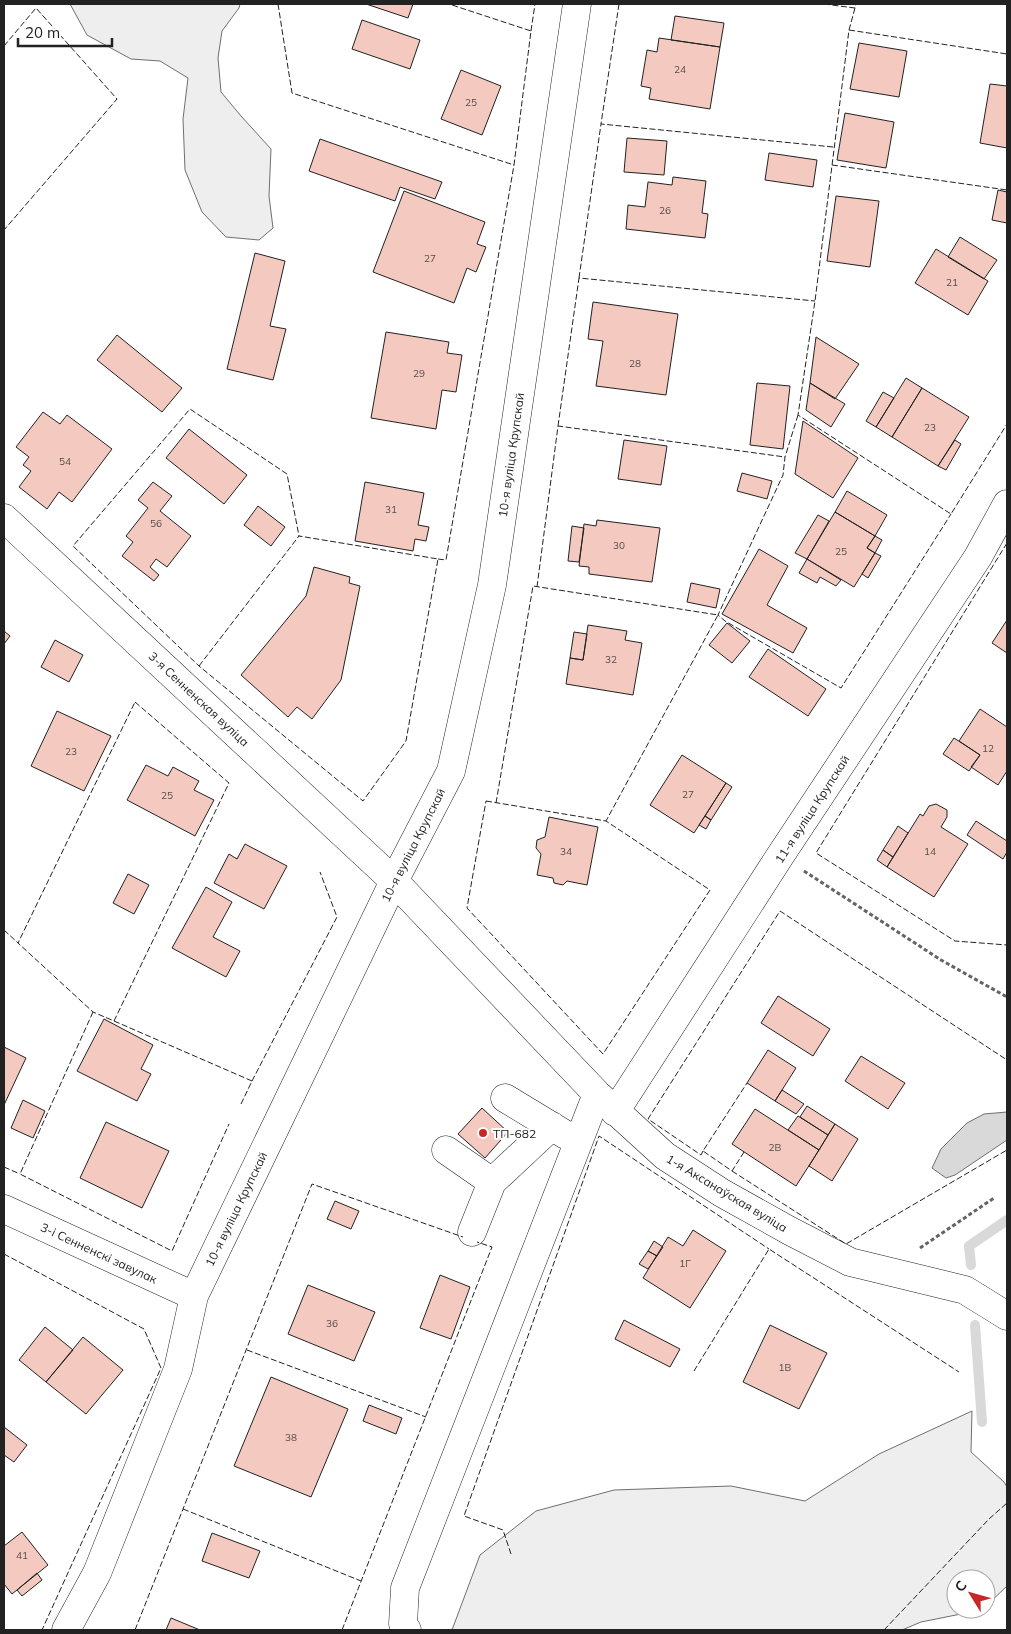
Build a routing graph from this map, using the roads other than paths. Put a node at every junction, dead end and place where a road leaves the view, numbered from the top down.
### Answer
1 (577, 4) edge
2 (1007, 504) edge
3 (4, 518) edge
4 (394, 881) junction
5 (505, 1098) dead end
6 (606, 1103) junction
7 (552, 1126) junction
8 (578, 1142) junction
9 (446, 1150) dead end
10 (492, 1182) junction
11 (4, 1209) edge
12 (472, 1232) dead end
13 (194, 1296) junction
14 (1007, 1316) edge
15 (66, 1630) edge
16 (407, 1630) edge

1 - 4 street, 10-я вуліца Крупскай
2 - 6 street, 11-я вуліца Крупскай
3 - 4 street, 3-я Сенненская вуліца
4 - 6 street, 1-я Аксанаўская вуліца
4 - 13 street, 10-я вуліца Крупскай
5 - 7 street
6 - 8 street, 11-я вуліца Крупскай
6 - 14 street, 1-я Аксанаўская вуліца
7 - 8 street
7 - 10 street
8 - 16 street, 11-я вуліца Крупскай
9 - 10 street
10 - 12 street
11 - 13 street, 3-і Сенненскі завулак
13 - 15 street, 10-я вуліца Крупскай

